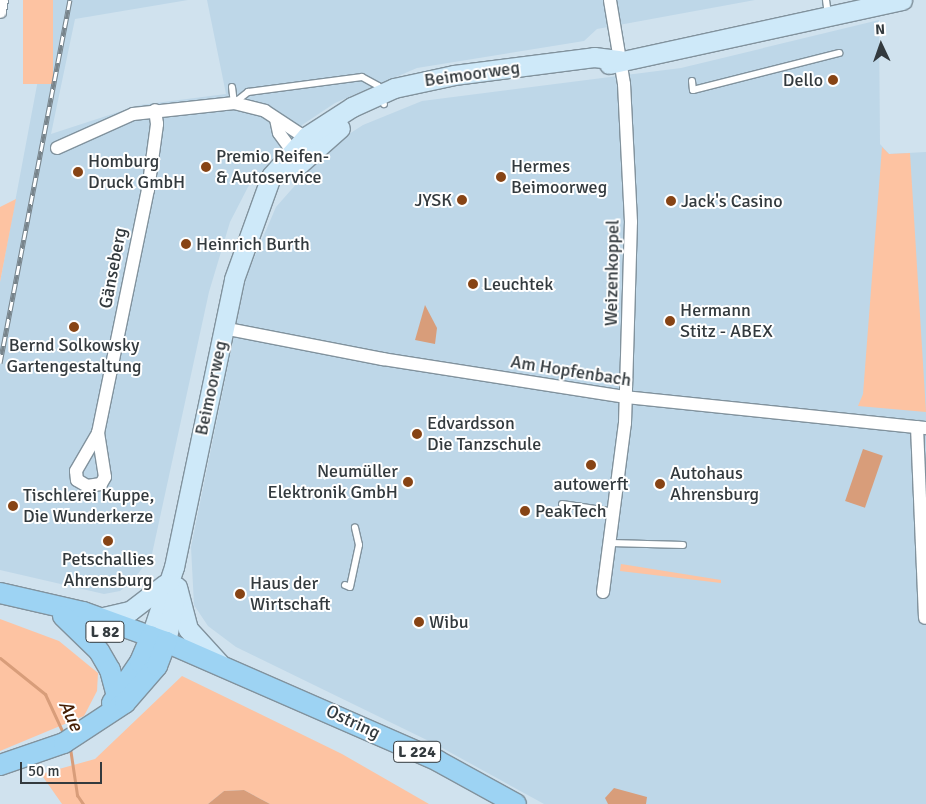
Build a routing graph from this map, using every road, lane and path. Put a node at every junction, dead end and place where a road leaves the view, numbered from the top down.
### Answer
1 (2, 0) edge
2 (610, 0) edge
3 (902, 0) edge
4 (827, 8) edge
5 (0, 12) edge
6 (840, 53) dead end
7 (620, 60) junction
8 (692, 81) dead end
9 (232, 87) dead end
10 (382, 99) junction
11 (234, 103) junction
12 (155, 110) junction
13 (276, 120) junction
14 (312, 141) junction
15 (57, 148) dead end
16 (296, 157) junction
17 (223, 328) junction
18 (625, 397) junction
19 (921, 428) edge
20 (98, 433) dead end
21 (562, 504) dead end
22 (615, 512) junction
23 (355, 527) dead end
24 (611, 543) junction
25 (684, 545) dead end
26 (172, 580) junction
27 (345, 585) dead end
28 (603, 592) dead end
29 (0, 593) edge
30 (56, 611) junction
31 (99, 618) junction
32 (925, 618) edge
33 (157, 644) junction
34 (221, 669) junction
35 (116, 696) junction
36 (103, 718) junction
37 (0, 765) edge
38 (516, 804) edge

1 - 5 street
2 - 7 street, Weizenkoppel
3 - 4 main road, Beimoorweg
4 - 7 main road, Beimoorweg
6 - 8 lane
7 - 10 main road, Beimoorweg
7 - 18 street, Weizenkoppel
9 - 11 lane
10 - 11 lane
10 - 14 main road, Beimoorweg
11 - 12 street
11 - 13 street
12 - 15 street
12 - 20 street, Gänseberg
13 - 14 street
13 - 16 street
14 - 16 main road, Beimoorweg
16 - 17 main road, Beimoorweg
17 - 18 street, Am Hopfenbach
17 - 26 main road, Beimoorweg
18 - 19 street, Am Hopfenbach
18 - 22 street, Weizenkoppel
19 - 32 street, Am Hopfenbach
21 - 22 lane
22 - 24 street, Weizenkoppel
23 - 27 lane
24 - 25 lane
24 - 28 street, Weizenkoppel
26 - 31 main road
26 - 33 main road, Beimoorweg
26 - 34 main road
29 - 30 main road, Ostring / L 82
30 - 31 main road, Ostring / L 82
30 - 33 main road, Ostring / L 82
30 - 35 main road, L 82
31 - 33 main road, Ostring / L 82
33 - 34 main road, Ostring / L 224
33 - 35 main road, L 82
33 - 36 main road, L 82
34 - 38 main road, Ostring / L 224
35 - 36 main road, L 82
36 - 37 main road, L 82

